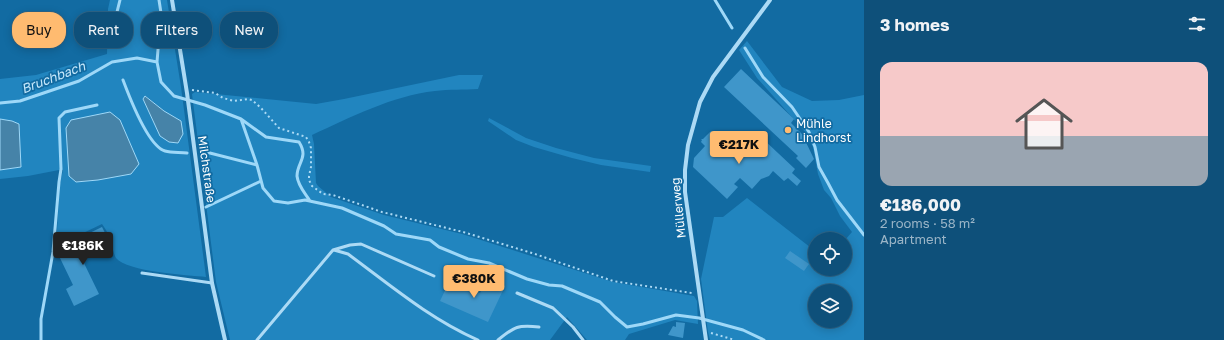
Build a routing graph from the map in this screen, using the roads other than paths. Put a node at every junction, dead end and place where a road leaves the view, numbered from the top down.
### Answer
1 (172, 0) edge
2 (770, 0) edge
3 (333, 250) junction
4 (142, 273) dead end
5 (434, 276) dead end
6 (212, 283) junction
7 (517, 293) dead end
8 (540, 327) dead end
9 (225, 340) edge
10 (257, 340) edge
11 (478, 340) edge
12 (498, 340) edge
13 (583, 340) edge
14 (706, 340) edge

1 - 6 street, Milchstraße
2 - 14 street, Müllerweg
3 - 5 lane
3 - 10 lane
3 - 11 lane
4 - 6 lane
6 - 9 street, Milchstraße
7 - 13 lane
8 - 12 lane

